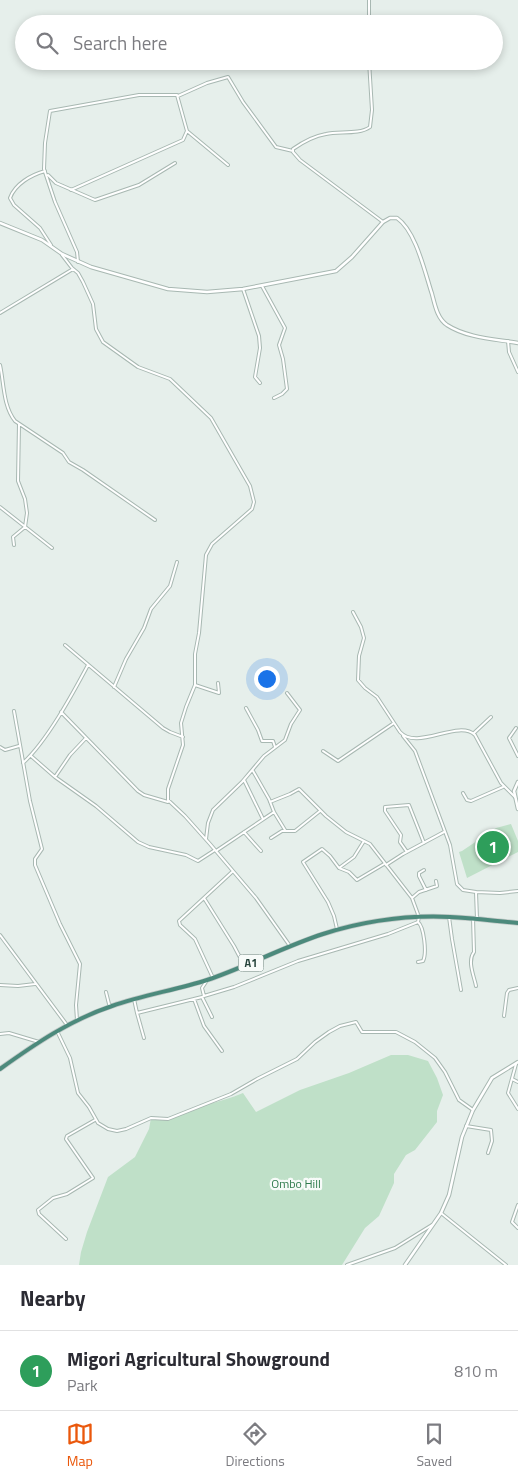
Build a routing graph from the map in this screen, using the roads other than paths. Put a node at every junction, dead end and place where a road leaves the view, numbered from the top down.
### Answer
1 (369, 0) edge
2 (369, 15) edge
3 (369, 70) edge
4 (178, 96) junction
5 (187, 131) junction
6 (293, 151) junction
7 (175, 163) dead end
8 (228, 165) dead end
9 (46, 172) junction
10 (71, 190) junction
11 (383, 222) junction
12 (0, 223) edge
13 (51, 246) junction
14 (62, 254) junction
15 (78, 262) junction
16 (73, 268) junction
17 (262, 286) junction
18 (243, 290) junction
19 (0, 313) edge
20 (508, 341) junction
21 (518, 343) edge
22 (0, 365) edge
23 (518, 372) edge
24 (2, 383) edge
25 (260, 383) dead end
26 (274, 398) dead end
27 (19, 424) junction
28 (0, 507) edge
29 (156, 520) dead end
30 (25, 526) junction
31 (14, 545) dead end
32 (52, 548) dead end
33 (177, 562) dead end
34 (353, 612) dead end
35 (65, 645) dead end
36 (88, 665) junction
37 (218, 683) dead end
38 (195, 685) junction
39 (114, 687) junction
40 (287, 693) dead end
41 (246, 708) dead end
42 (14, 711) dead end
43 (61, 712) junction
44 (491, 717) dead end
45 (394, 723) junction
46 (516, 728) dead end
47 (474, 733) junction
48 (403, 735) junction
49 (183, 737) junction
50 (86, 738) junction
51 (19, 746) junction
52 (275, 747) junction
53 (0, 748) edge
54 (323, 751) dead end
55 (31, 756) junction
56 (518, 756) edge
57 (23, 763) junction
58 (252, 770) junction
59 (55, 777) junction
60 (244, 780) junction
61 (518, 782) edge
62 (504, 786) junction
63 (463, 793) dead end
64 (515, 797) junction
65 (168, 802) junction
66 (270, 802) junction
67 (518, 808) edge
68 (321, 810) junction
69 (274, 812) junction
70 (263, 819) junction
71 (285, 830) junction
72 (244, 832) junction
73 (445, 832) junction
74 (271, 838) dead end
75 (206, 839) junction
76 (364, 841) junction
77 (424, 843) junction
78 (216, 851) junction
79 (261, 851) dead end
80 (407, 852) junction
81 (385, 864) junction
82 (339, 868) junction
83 (424, 870) dead end
84 (233, 872) junction
85 (436, 881) dead end
86 (426, 890) junction
87 (518, 891) edge
88 (476, 892) junction
89 (204, 898) junction
90 (412, 898) junction
91 (450, 917) junction
92 (475, 918) junction
93 (419, 919) junction
94 (518, 923) edge
95 (337, 930) junction
96 (0, 935) edge
97 (290, 946) junction
98 (418, 962) dead end
99 (244, 966) junction
100 (213, 978) junction
101 (208, 980) junction
102 (35, 984) junction
103 (0, 985) edge
104 (476, 986) dead end
105 (518, 988) edge
106 (462, 990) dead end
107 (106, 992) dead end
108 (203, 996) junction
109 (134, 999) junction
110 (194, 999) junction
111 (112, 1006) junction
112 (137, 1013) junction
113 (504, 1016) dead end
114 (212, 1017) dead end
115 (77, 1020) junction
116 (66, 1025) junction
117 (56, 1031) junction
118 (0, 1034) edge
119 (144, 1038) dead end
120 (39, 1042) junction
121 (222, 1052) dead end
122 (517, 1063) edge
123 (0, 1069) edge
124 (512, 1079) junction
125 (518, 1082) edge
126 (518, 1108) edge
127 (473, 1110) junction
128 (96, 1120) junction
129 (466, 1126) junction
130 (488, 1153) dead end
131 (518, 1205) edge
132 (441, 1213) junction
133 (432, 1225) junction
134 (518, 1228) edge
135 (66, 1239) dead end
136 (347, 1265) edge
137 (405, 1265) edge
138 (506, 1265) edge

1 - 2 street
3 - 6 street
4 - 5 street
4 - 6 street
4 - 9 street
5 - 8 street
5 - 10 street
6 - 11 street
7 - 10 street
9 - 10 street
9 - 13 street
9 - 15 street
11 - 17 street
11 - 20 street
12 - 13 street
13 - 14 street
14 - 15 street
14 - 16 street
15 - 18 street
16 - 19 street
16 - 38 street
17 - 18 street
17 - 26 street
18 - 25 street
20 - 21 street
20 - 23 street
22 - 24 street
24 - 27 street
27 - 29 street
27 - 30 street
28 - 30 street
30 - 31 street
30 - 32 street
33 - 39 street
34 - 45 street
35 - 36 street
36 - 39 street
36 - 43 street
37 - 38 street
38 - 49 street
39 - 49 street
40 - 52 street
41 - 52 street
42 - 51 street
43 - 50 street
43 - 55 street
44 - 47 street
45 - 48 street
45 - 54 street
46 - 56 street
47 - 48 street
47 - 62 street
48 - 73 street
49 - 65 street
50 - 59 street
50 - 65 street
51 - 53 street
51 - 57 street
52 - 58 street
55 - 57 street
55 - 59 street
57 - 115 street
58 - 60 street
58 - 66 street
59 - 78 street
60 - 70 street
60 - 75 street
61 - 64 street
62 - 63 street
62 - 64 street
64 - 67 street
65 - 75 street
66 - 68 street
66 - 69 street
68 - 71 street
68 - 76 street
69 - 70 street
69 - 71 street
70 - 72 street
71 - 74 street
72 - 78 street
72 - 79 street
73 - 77 street
73 - 88 street
75 - 78 street
76 - 81 street
76 - 82 street
77 - 80 street
77 - 80 street
78 - 84 street
80 - 81 street
81 - 82 street
81 - 90 street
82 - 95 street
83 - 86 street
84 - 89 street
84 - 97 street
85 - 86 street
86 - 90 street
87 - 88 street
88 - 92 street
89 - 99 street
89 - 100 street
90 - 93 street
91 - 92 highway, A1
91 - 93 highway, A1
91 - 106 street
92 - 94 highway, A1
92 - 104 street
93 - 95 highway, A1
93 - 98 street
93 - 108 street
95 - 97 highway, A1
96 - 102 street
97 - 99 highway, A1
99 - 100 highway, A1
100 - 101 highway, A1
101 - 108 street
101 - 109 highway, A1
102 - 103 street
102 - 116 street
105 - 113 street
107 - 111 street
108 - 110 street
108 - 114 street
109 - 111 highway, A1
109 - 112 street
110 - 112 street
110 - 121 street
111 - 115 highway, A1
112 - 119 street
115 - 116 highway, A1
116 - 117 highway, A1
117 - 120 highway, A1
117 - 128 street
118 - 120 street
120 - 123 highway, A1
122 - 124 street
122 - 127 street
124 - 125 street
124 - 126 street
127 - 128 street
127 - 129 street
128 - 135 street
129 - 130 street
129 - 132 street
131 - 134 street
132 - 133 street
132 - 138 street
133 - 136 street
133 - 137 street

